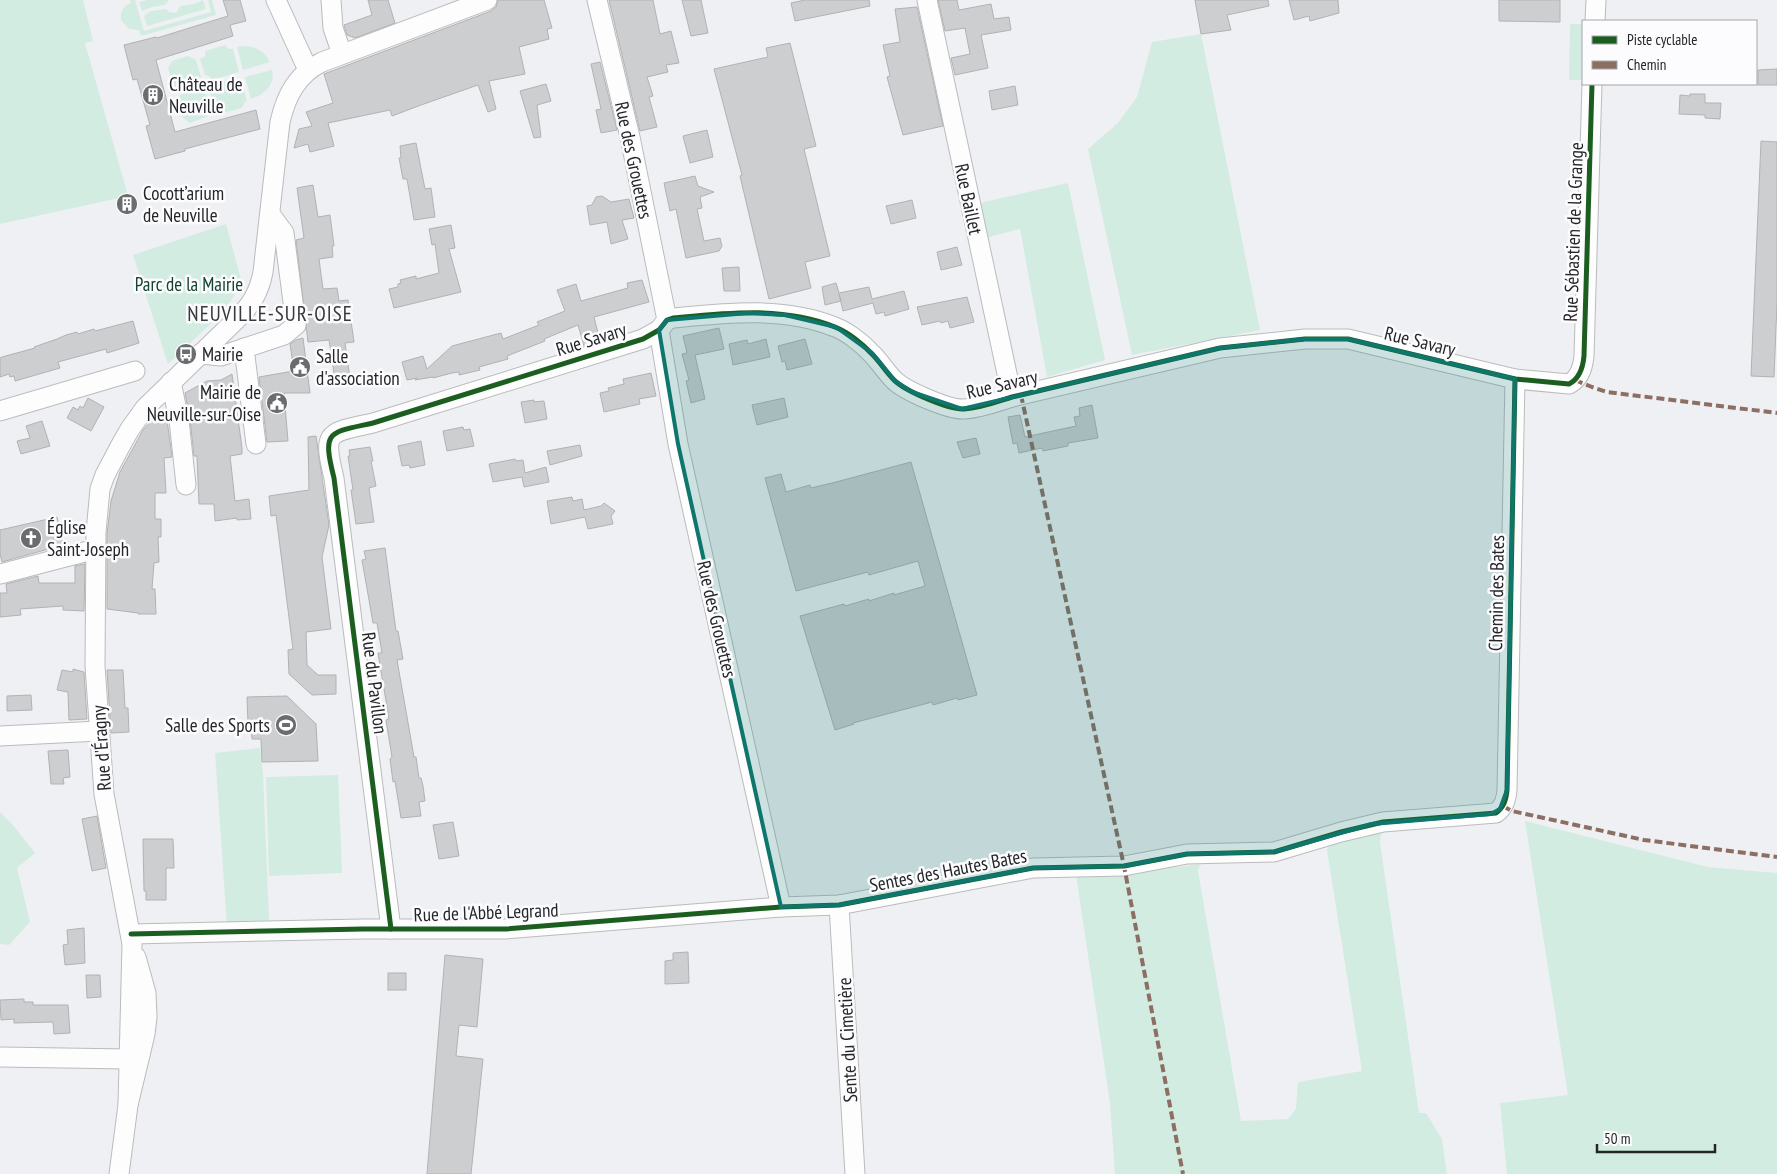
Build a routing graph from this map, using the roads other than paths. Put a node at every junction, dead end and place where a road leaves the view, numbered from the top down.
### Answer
1 (276, 0) edge
2 (331, 0) edge
3 (487, 0) edge
4 (597, 0) edge
5 (927, 0) edge
6 (1596, 0) edge
7 (1595, 20) edge
8 (342, 54) junction
9 (308, 70) junction
10 (1592, 85) edge
11 (270, 214) junction
12 (663, 325) junction
13 (244, 348) junction
14 (200, 354) junction
15 (135, 371) dead end
16 (1515, 379) junction
17 (1575, 380) joint
18 (171, 382) junction
19 (1012, 397) junction
20 (0, 411) edge
21 (328, 441) joint
22 (256, 444) dead end
23 (186, 485) dead end
24 (96, 549) junction
25 (0, 574) edge
26 (99, 731) junction
27 (0, 736) edge
28 (1503, 806) joint
29 (839, 906) junction
30 (781, 907) junction
31 (391, 929) junction
32 (131, 939) junction
33 (0, 1057) edge
34 (134, 1057) junction
35 (119, 1174) edge
36 (855, 1174) edge

1 - 9 street
2 - 8 street
3 - 8 street
4 - 12 street, Rue des Grouettes
5 - 19 street, Rue Baillet
6 - 7 street
8 - 9 street
9 - 11 street, Rue d'Éragny
10 - 17 street, Rue Sébastien de la Grange
11 - 13 street
11 - 14 street, Rue d'Éragny
12 - 19 street, Rue Savary
12 - 21 street, Rue Savary
12 - 30 street, Rue des Grouettes
13 - 14 street
13 - 22 street
14 - 18 street, Rue d'Éragny
15 - 20 street
16 - 17 street, Rue Savary
16 - 19 street, Rue Savary
16 - 28 street, Chemin des Bates
18 - 23 street
18 - 24 street, Rue d'Éragny
21 - 31 street, Rue du Pavillon
24 - 25 street
24 - 26 street, Rue d'Éragny
26 - 27 street
26 - 32 street, Rue d'Éragny
28 - 29 street, Sentes des Hautes Bates
29 - 30 street, Sentes des Hautes Bates
29 - 36 street, Sente du Cimetière
30 - 31 street, Rue de l'Abbé Legrand
31 - 32 street, Rue de l'Abbé Legrand
32 - 34 street, Rue d'Éragny
33 - 34 street
34 - 35 street, Rue d'Éragny

